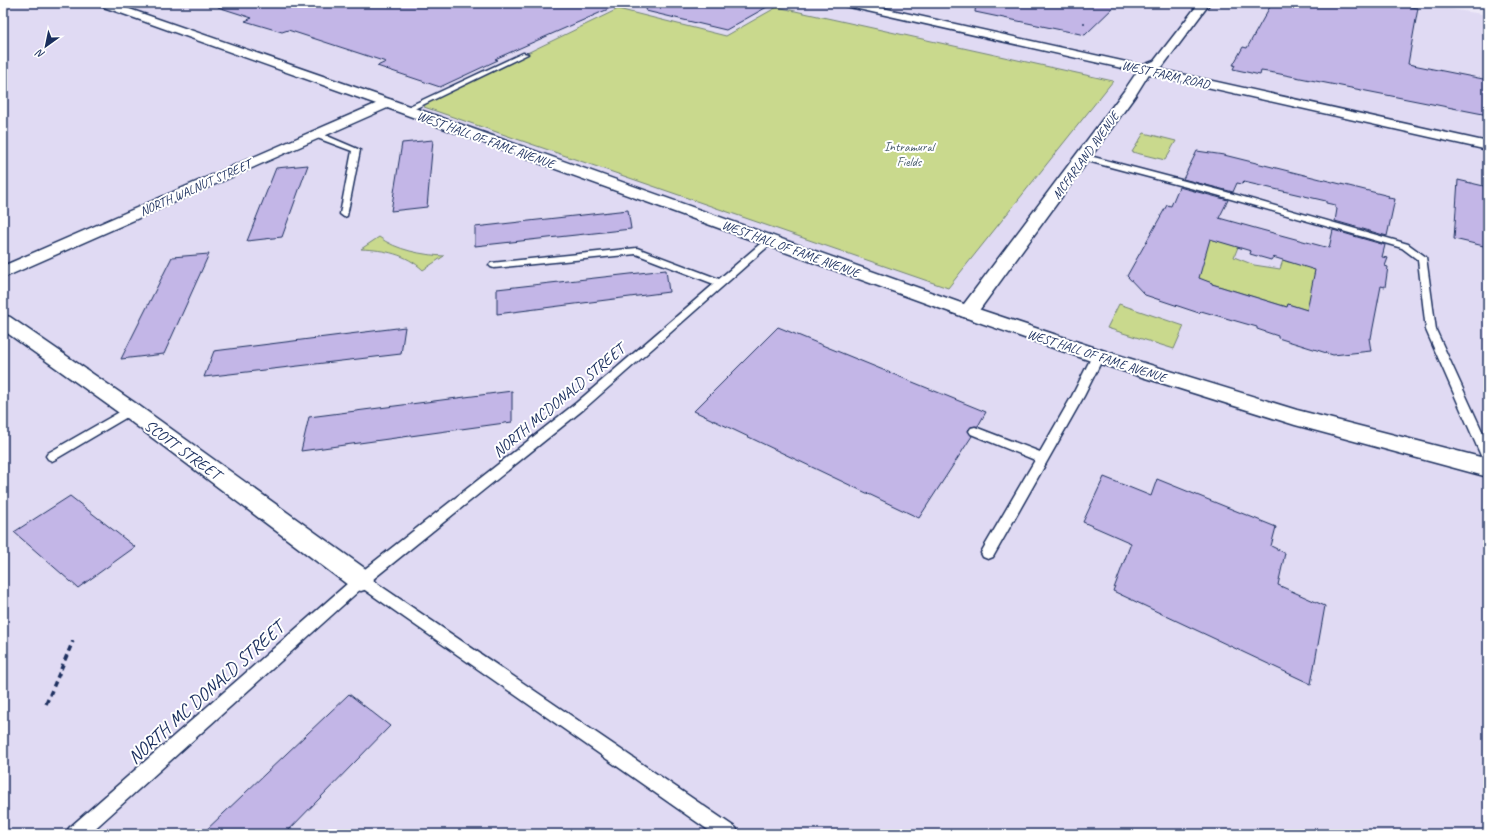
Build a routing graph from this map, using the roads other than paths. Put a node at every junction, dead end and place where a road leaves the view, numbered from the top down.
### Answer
1 (102, 3) edge
2 (845, 3) edge
3 (1205, 3) edge
4 (874, 6) edge
5 (525, 54) dead end
6 (1145, 69) junction
7 (387, 103) junction
8 (405, 110) junction
9 (315, 134) junction
10 (1488, 146) edge
11 (1083, 157) junction
12 (344, 214) dead end
13 (770, 240) junction
14 (494, 265) dead end
15 (3, 273) edge
16 (721, 283) junction
17 (968, 312) junction
18 (3, 321) edge
19 (1098, 356) junction
20 (130, 410) junction
21 (975, 430) dead end
22 (52, 456) dead end
23 (1042, 458) junction
24 (1488, 458) edge
25 (1488, 468) edge
26 (988, 553) dead end
27 (361, 580) junction
28 (75, 834) edge
29 (730, 834) edge

1 - 7 street, WEST HALL OF FAME AVENUE
2 - 4 street, WEST FARM ROAD
3 - 6 street, MCFARLAND AVENUE
4 - 6 street, WEST FARM ROAD
5 - 8 lane
6 - 10 street, WEST FARM ROAD
6 - 11 street, MCFARLAND AVENUE
7 - 8 street, WEST HALL OF FAME AVENUE
7 - 9 street, NORTH WALNUT STREET
8 - 13 street, WEST HALL OF FAME AVENUE
9 - 12 lane
9 - 15 street, NORTH WALNUT STREET
11 - 17 street, MCFARLAND AVENUE
11 - 24 lane
13 - 16 lane, NORTH MCDONALD STREET
13 - 17 street, WEST HALL OF FAME AVENUE
14 - 16 lane
16 - 27 lane, NORTH MCDONALD STREET
17 - 19 street, WEST HALL OF FAME AVENUE
18 - 20 street, SCOTT STREET
19 - 23 lane
19 - 25 street, WEST HALL OF FAME AVENUE
20 - 22 lane
20 - 27 street, SCOTT STREET
21 - 23 lane
23 - 26 lane
27 - 28 lane, NORTH MC DONALD STREET
27 - 29 lane

